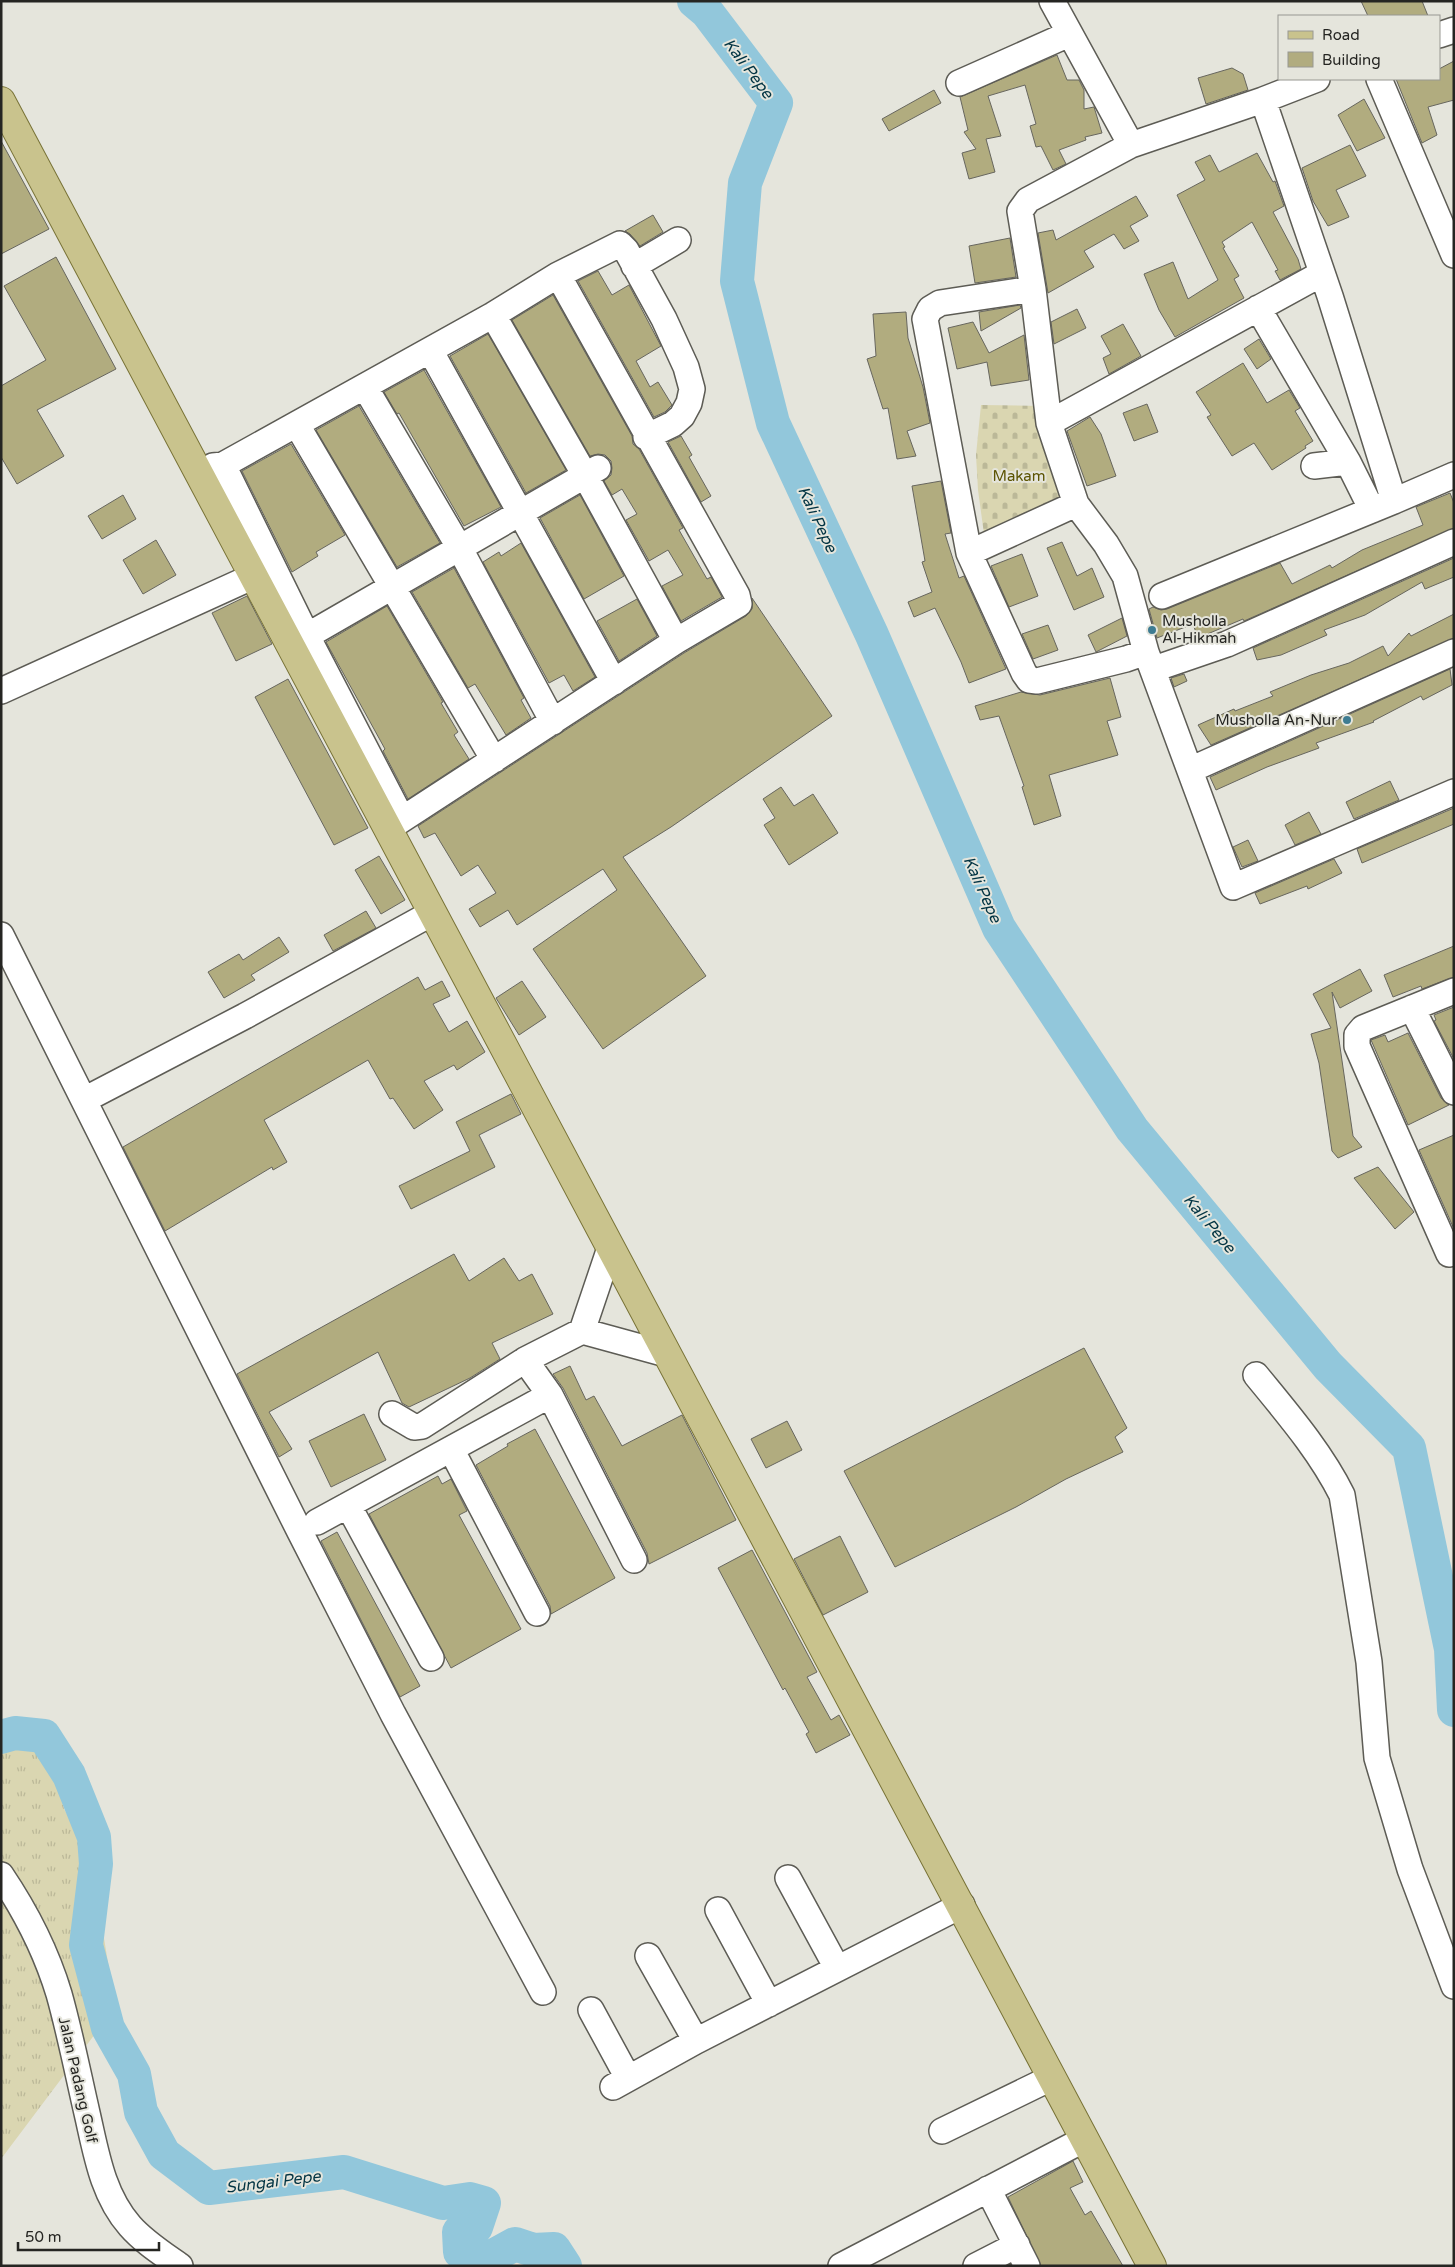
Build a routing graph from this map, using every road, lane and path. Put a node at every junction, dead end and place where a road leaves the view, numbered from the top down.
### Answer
1 (1052, 1) edge
2 (1454, 30) edge
3 (1069, 34) junction
4 (1440, 35) edge
5 (1313, 80) edge
6 (1379, 80) edge
7 (959, 83) dead end
8 (1263, 100) junction
9 (1, 101) edge
10 (1131, 145) junction
11 (678, 240) dead end
12 (1454, 255) edge
13 (634, 266) junction
14 (1321, 274) junction
15 (558, 275) junction
16 (1032, 289) junction
17 (1258, 308) junction
18 (493, 315) junction
19 (430, 350) junction
20 (365, 387) junction
21 (1049, 423) junction
22 (297, 425) junction
23 (646, 437) junction
24 (1348, 462) junction
25 (1314, 466) dead end
26 (592, 472) junction
27 (1454, 475) edge
28 (1076, 504) junction
29 (1383, 506) junction
30 (522, 513) junction
31 (1454, 542) edge
32 (459, 547) junction
33 (970, 553) junction
34 (254, 576) junction
35 (392, 586) junction
36 (1162, 596) dead end
37 (299, 641) junction
38 (676, 642) junction
39 (1454, 652) edge
40 (1150, 660) junction
41 (614, 682) junction
42 (1, 691) edge
43 (553, 722) junction
44 (494, 760) junction
45 (1190, 770) junction
46 (1454, 792) edge
47 (432, 912) junction
48 (1, 935) edge
49 (1454, 991) edge
50 (1412, 1008) junction
51 (1454, 1092) edge
52 (84, 1100) junction
53 (610, 1248) junction
54 (1454, 1253) edge
55 (582, 1331) junction
56 (666, 1354) junction
57 (525, 1360) junction
58 (1256, 1375) dead end
59 (550, 1395) junction
60 (392, 1414) dead end
61 (451, 1449) junction
62 (348, 1504) junction
63 (317, 1522) dead end
64 (634, 1560) dead end
65 (537, 1613) dead end
66 (431, 1658) dead end
67 (1, 1875) edge
68 (788, 1878) dead end
69 (962, 1905) junction
70 (718, 1910) dead end
71 (648, 1956) dead end
72 (837, 1968) junction
73 (1454, 1986) edge
74 (543, 1992) dead end
75 (769, 2004) junction
76 (591, 2010) dead end
77 (696, 2041) junction
78 (1051, 2078) junction
79 (942, 2131) dead end
80 (1083, 2140) junction
81 (988, 2189) junction
82 (1022, 2255) edge
83 (180, 2266) edge
84 (841, 2266) edge
85 (976, 2266) edge
86 (1152, 2266) edge

1 - 3 street
2 - 4 street
3 - 7 street
3 - 10 street
5 - 8 street
6 - 12 street
8 - 10 street
8 - 14 street
9 - 34 main road
10 - 16 street
11 - 13 street
13 - 15 street
13 - 23 street
14 - 17 street
14 - 29 street
15 - 18 street
15 - 23 street
16 - 21 street
16 - 33 street
17 - 21 street
17 - 24 street
18 - 19 street
18 - 26 street
19 - 20 street
19 - 30 street
20 - 22 street
20 - 32 street
21 - 28 street
22 - 35 street
22 - 37 street
23 - 38 street
24 - 25 street
24 - 29 street
26 - 30 street
26 - 38 street
27 - 29 street
28 - 33 street
28 - 40 street
29 - 36 street
30 - 32 street
30 - 41 street
31 - 40 street
32 - 35 street
32 - 43 street
33 - 40 street
34 - 37 main road
34 - 42 street
35 - 37 street
35 - 44 street
37 - 44 street
37 - 47 main road
38 - 41 street
39 - 45 street
40 - 45 street
41 - 43 street
43 - 44 street
45 - 46 street
47 - 52 street
47 - 53 main road
48 - 52 street
49 - 50 street
50 - 51 street
50 - 54 street
52 - 74 street
53 - 55 street
53 - 56 main road
55 - 56 street
55 - 57 street
56 - 69 main road
57 - 59 street
57 - 60 street
58 - 73 street
59 - 61 street
59 - 64 street
61 - 62 street
61 - 65 street
62 - 63 street
62 - 66 street
67 - 83 street, Jalan Padang Golf
68 - 72 street
69 - 72 street
69 - 78 main road
70 - 75 street
71 - 77 street
72 - 75 street
75 - 77 street
76 - 77 street
78 - 79 street
78 - 80 main road
80 - 81 street
80 - 86 main road
81 - 82 street
81 - 84 street
82 - 85 street

